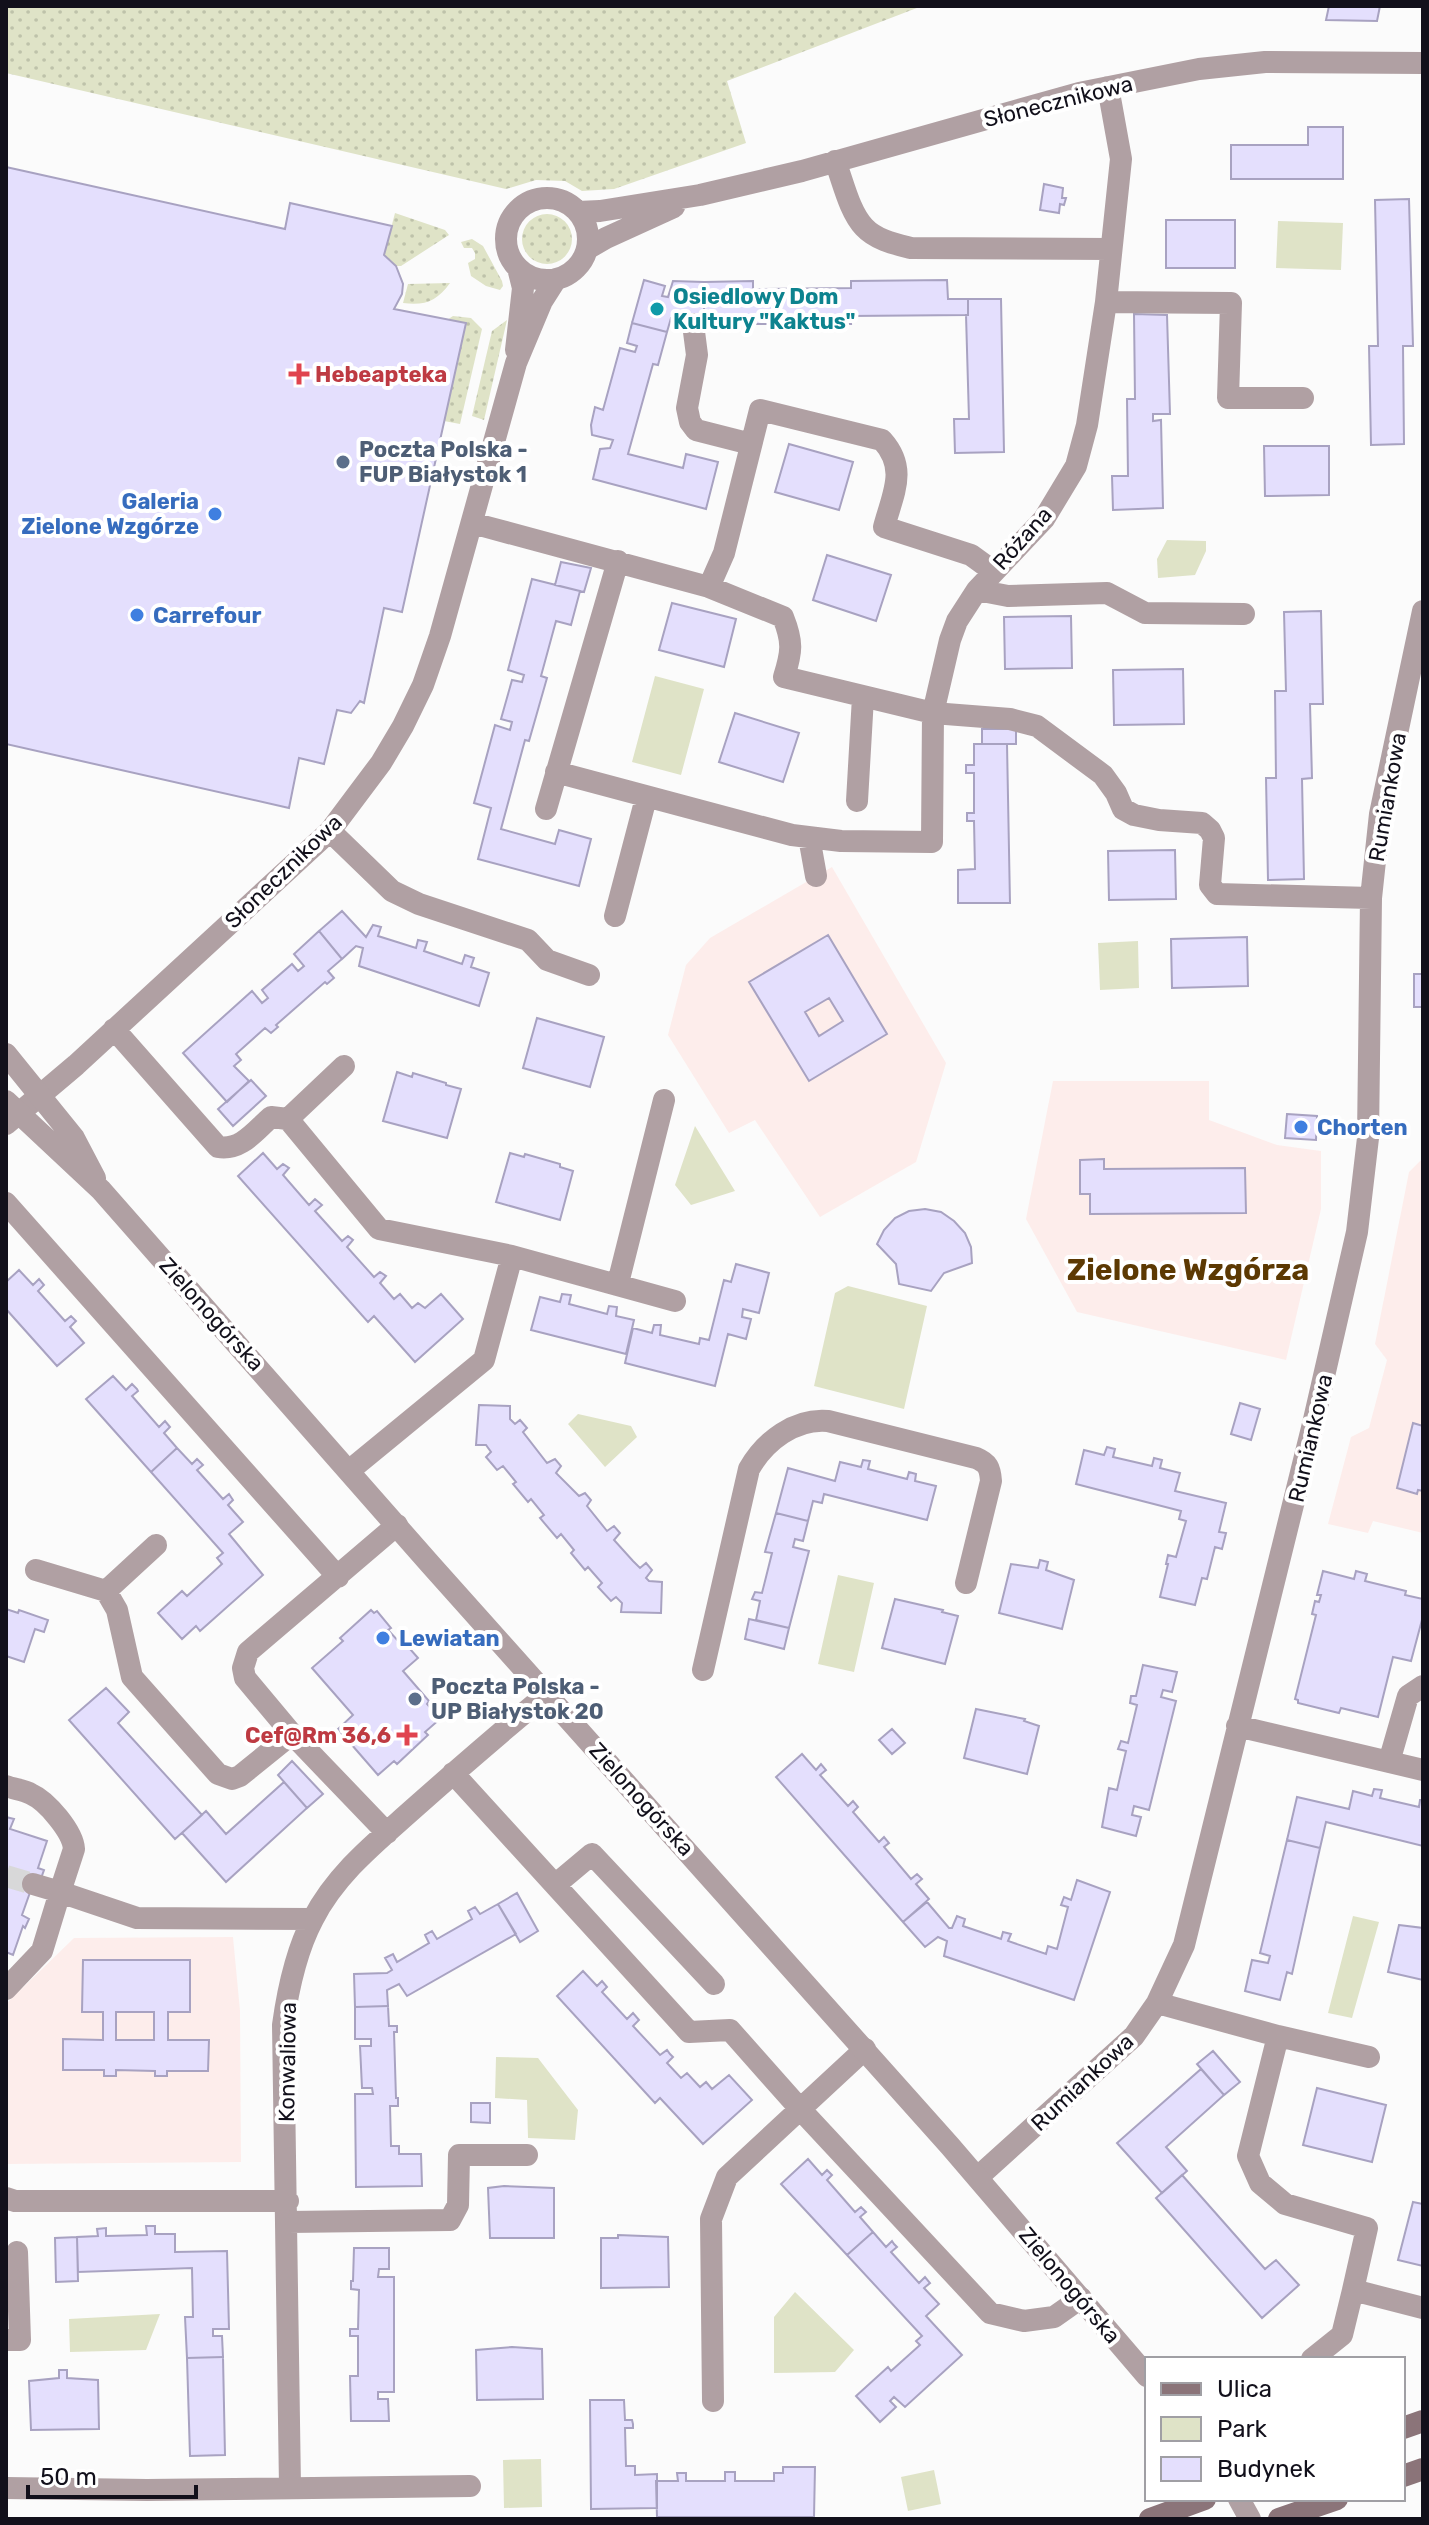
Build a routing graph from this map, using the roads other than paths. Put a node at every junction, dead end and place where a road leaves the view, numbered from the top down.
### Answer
1 (1423, 63) edge
2 (1108, 87) junction
3 (835, 161) junction
4 (700, 195) junction
5 (578, 212) junction
6 (587, 249) junction
7 (1111, 249) junction
8 (518, 268) junction
9 (556, 279) junction
10 (1106, 302) junction
11 (693, 324) dead end
12 (516, 363) junction
13 (1303, 398) dead end
14 (751, 444) junction
15 (472, 523) junction
16 (618, 561) junction
17 (993, 571) junction
18 (709, 587) junction
19 (977, 590) junction
20 (1423, 611) edge
21 (1244, 614) dead end
22 (863, 697) junction
23 (933, 713) junction
24 (556, 772) junction
25 (646, 798) junction
26 (857, 801) dead end
27 (546, 809) dead end
28 (330, 831) junction
29 (809, 837) junction
30 (816, 876) dead end
31 (1371, 898) junction
32 (615, 916) dead end
33 (589, 975) dead end
34 (114, 1029) junction
35 (6, 1054) edge
36 (344, 1066) dead end
37 (42, 1095) junction
38 (664, 1100) dead end
39 (10, 1113) edge
40 (288, 1119) junction
41 (101, 1190) junction
42 (6, 1203) edge
43 (512, 1256) junction
44 (618, 1283) junction
45 (675, 1301) dead end
46 (350, 1470) junction
47 (397, 1525) junction
48 (156, 1545) dead end
49 (36, 1570) dead end
50 (338, 1577) junction
51 (966, 1583) dead end
52 (106, 1591) junction
53 (703, 1670) dead end
54 (1423, 1686) edge
55 (547, 1694) junction
56 (1237, 1726) junction
57 (292, 1734) junction
58 (1389, 1762) junction
59 (1423, 1770) edge
60 (453, 1773) junction
61 (6, 1786) edge
62 (387, 1833) junction
63 (33, 1884) tunnel mouth
64 (555, 1885) junction
65 (60, 1892) junction
66 (313, 1919) junction
67 (714, 1984) dead end
68 (6, 1989) edge
69 (1157, 2003) junction
70 (1278, 2036) junction
71 (865, 2049) junction
72 (1369, 2057) dead end
73 (801, 2110) junction
74 (527, 2155) dead end
75 (978, 2177) junction
76 (6, 2198) edge
77 (288, 2212) junction
78 (17, 2252) dead end
79 (1353, 2290) junction
80 (1081, 2298) junction
81 (1423, 2308) edge
82 (6, 2340) edge
83 (1314, 2357) edge
84 (1145, 2374) edge
85 (713, 2401) dead end
86 (470, 2486) dead end
87 (290, 2487) junction
88 (6, 2488) edge
89 (1200, 2501) edge
90 (1240, 2501) edge
91 (1331, 2501) edge
92 (1150, 2519) edge
93 (1250, 2519) edge
94 (1279, 2519) edge

1 - 2 street, Słonecznikowa
2 - 3 street, Słonecznikowa
2 - 7 street, Różana
3 - 4 street, Słonecznikowa
3 - 7 street
4 - 5 street, Słonecznikowa
4 - 6 street, Słonecznikowa
5 - 6 street
5 - 8 street
6 - 9 street
7 - 10 street, Różana
8 - 9 street
8 - 12 street, Słonecznikowa
9 - 12 street, Słonecznikowa
10 - 13 street
10 - 17 street, Różana
11 - 14 street
12 - 15 street, Słonecznikowa
14 - 17 street
14 - 18 street
15 - 16 street
15 - 28 street, Słonecznikowa
16 - 18 street
16 - 24 street
17 - 19 street, Różana
18 - 22 street
19 - 21 street
19 - 23 street, Różana
20 - 31 street, Rumiankowa
22 - 23 street
22 - 26 street
23 - 29 street, Różana
23 - 31 street
24 - 25 street
24 - 27 street
25 - 29 street
25 - 32 street
28 - 33 street
28 - 34 street, Słonecznikowa
29 - 30 street
31 - 56 street, Rumiankowa
34 - 37 street, Słonecznikowa
34 - 40 street
35 - 37 street, Zielonogórska
36 - 40 street
37 - 39 street, Słonecznikowa
37 - 41 street, Zielonogórska
38 - 44 street
39 - 41 street, Zielonogórska
40 - 43 street
41 - 46 street, Zielonogórska
42 - 50 street
43 - 44 street
43 - 46 street
44 - 45 street
46 - 47 street, Zielonogórska
47 - 50 street
47 - 55 street, Zielonogórska
48 - 52 street
49 - 52 street
50 - 57 street
51 - 53 street
52 - 57 street
54 - 58 street
55 - 60 street, Konwaliowa
55 - 71 street, Zielonogórska
56 - 58 street
56 - 69 street, Rumiankowa
57 - 62 street
58 - 59 street
60 - 62 street, Konwaliowa
60 - 64 street
61 - 65 street
62 - 66 street, Konwaliowa
63 - 65 street
64 - 67 street
64 - 73 street
65 - 66 street
65 - 68 street
66 - 77 street, Konwaliowa
69 - 70 street
69 - 75 street, Rumiankowa
70 - 72 street
70 - 79 street
71 - 73 street
71 - 75 street, Zielonogórska
73 - 80 street
73 - 85 street
74 - 77 street
75 - 80 street, Zielonogórska
76 - 77 street
77 - 87 street, Konwaliowa
78 - 82 street
79 - 81 street
79 - 83 street
80 - 84 street, Zielonogórska
86 - 87 street
87 - 88 street
89 - 92 main road
90 - 93 street
91 - 94 main road

